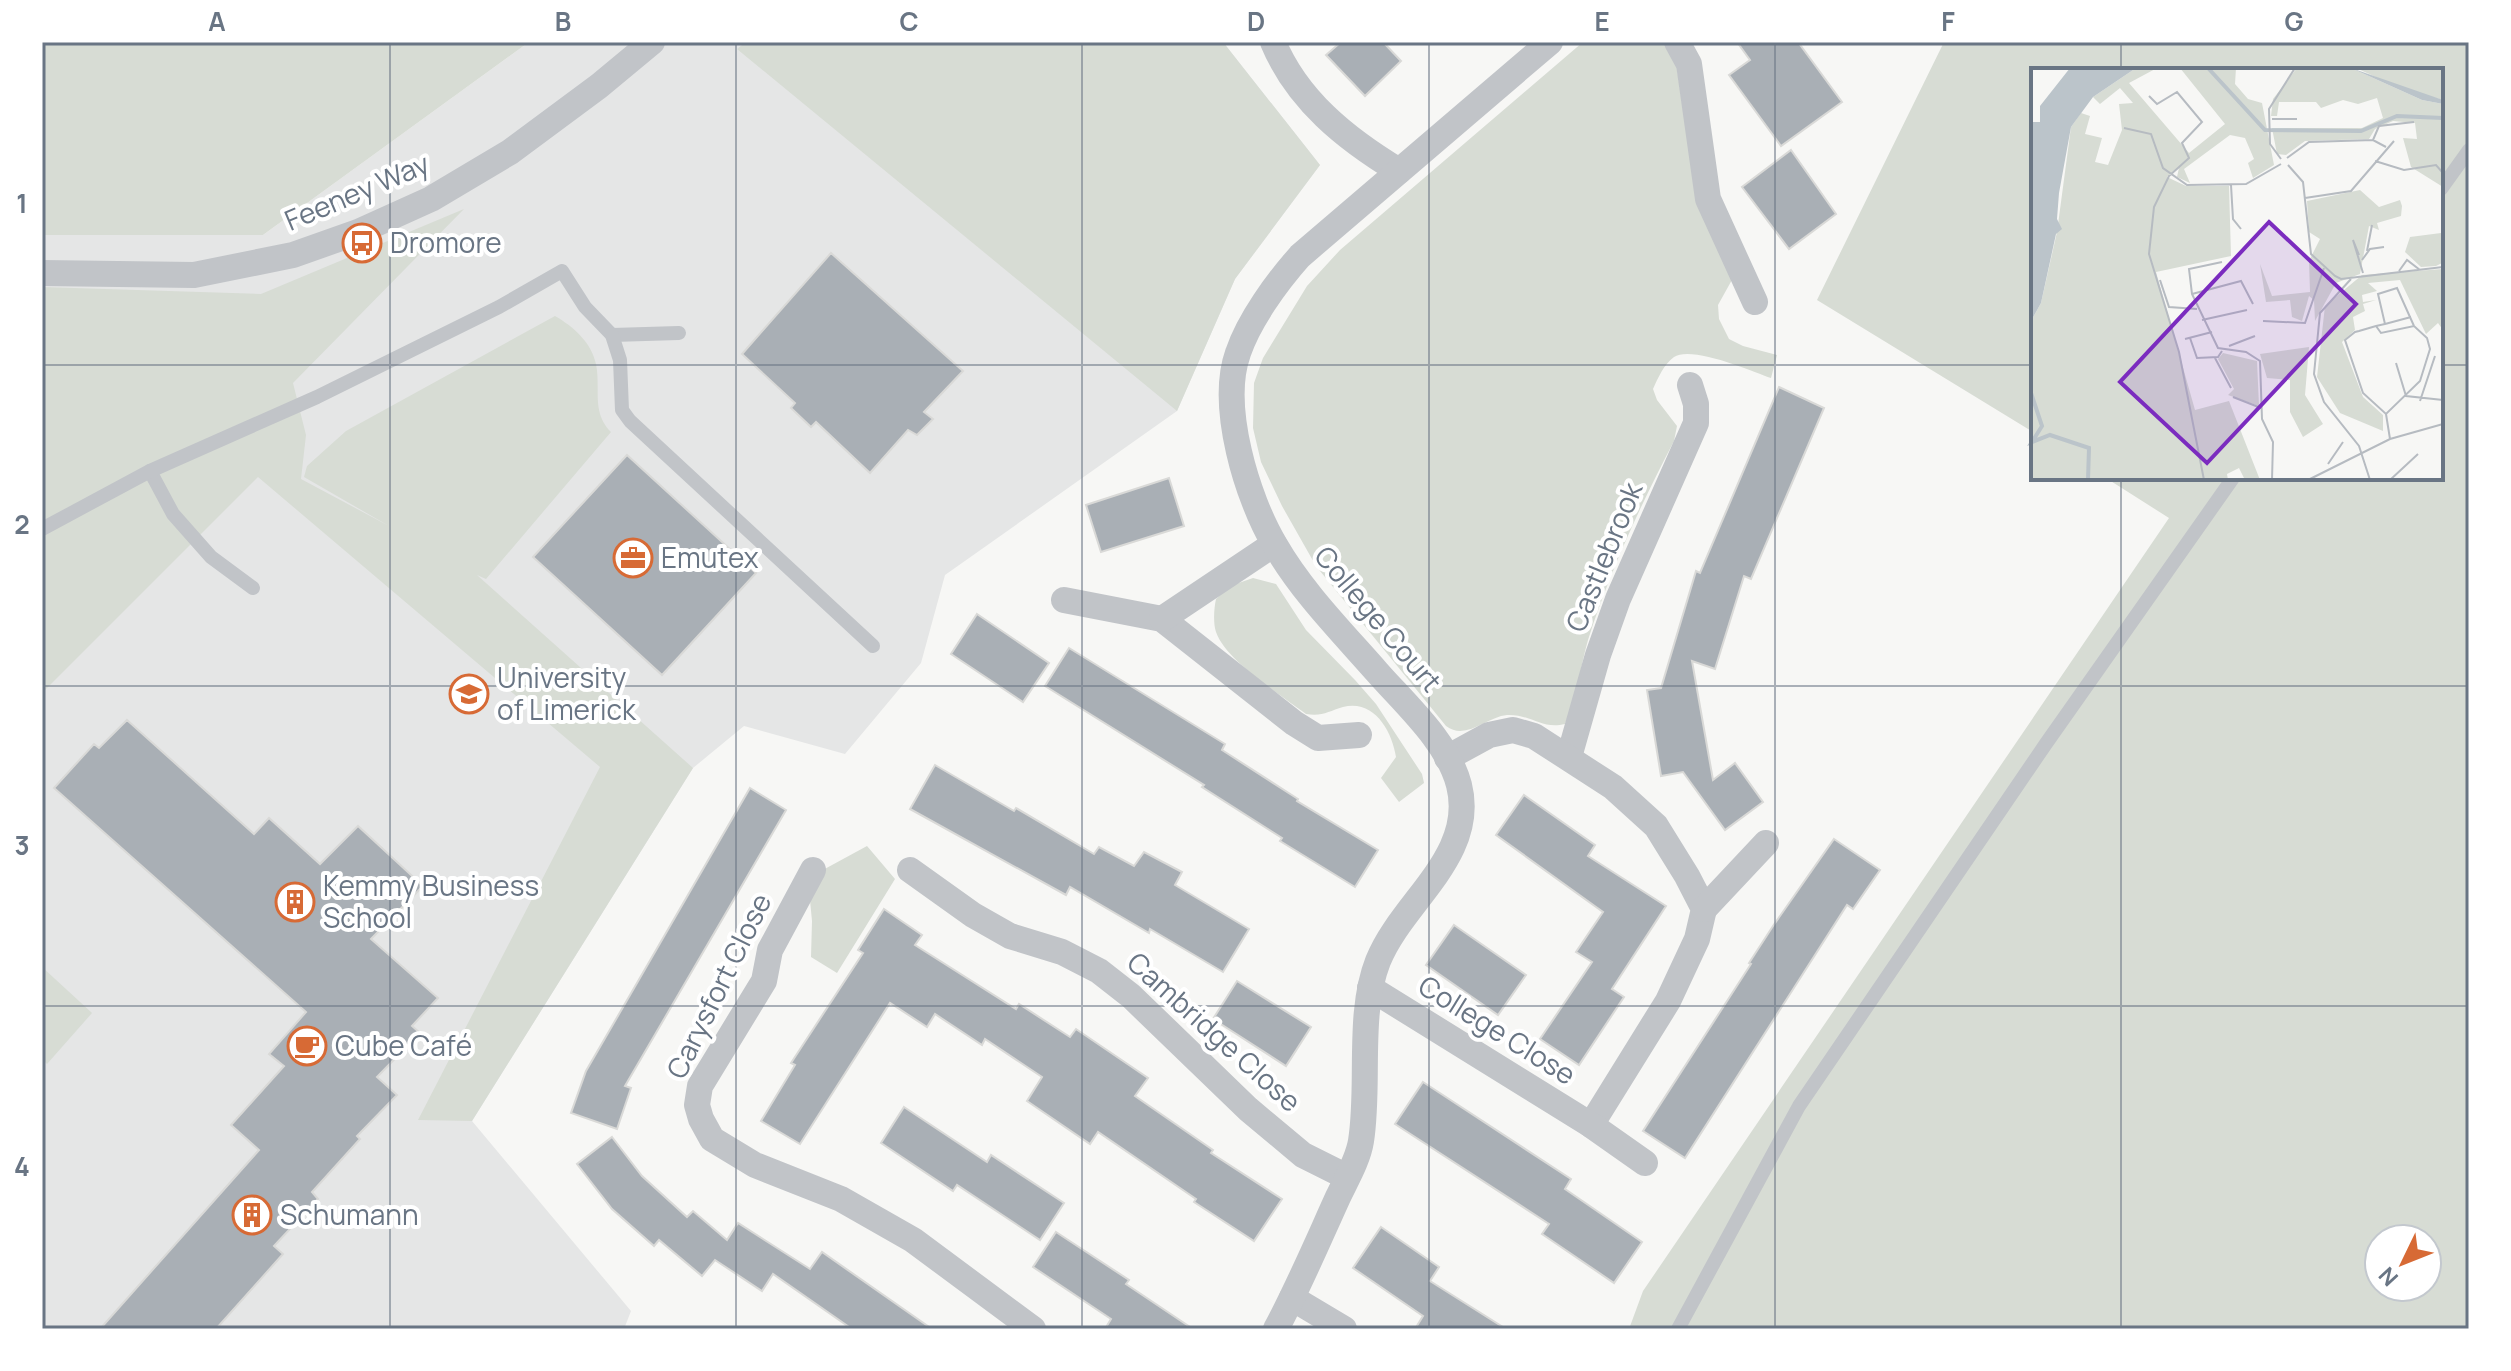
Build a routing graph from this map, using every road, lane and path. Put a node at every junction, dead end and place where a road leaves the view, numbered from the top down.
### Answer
1 (652, 42) edge
2 (1273, 42) edge
3 (1550, 42) edge
4 (1677, 42) edge
5 (2469, 150) edge
6 (1399, 171) junction
7 (2443, 186) edge
8 (42, 273) edge
9 (1755, 302) dead end
10 (679, 333) dead end
11 (612, 335) junction
12 (1690, 385) dead end
13 (150, 471) junction
14 (2232, 480) edge
15 (42, 529) edge
16 (1274, 544) junction
17 (253, 588) dead end
18 (1064, 600) dead end
19 (1162, 619) junction
20 (873, 646) dead end
21 (1359, 735) dead end
22 (1569, 757) junction
23 (1447, 758) junction
24 (1766, 843) dead end
25 (813, 870) dead end
26 (910, 870) dead end
27 (1704, 909) junction
28 (1370, 988) junction
29 (1591, 1125) junction
30 (1645, 1163) dead end
31 (1348, 1174) junction
32 (1292, 1298) junction
33 (1033, 1329) edge
34 (1276, 1329) edge
35 (1344, 1329) edge
36 (1678, 1329) edge

1 - 8 street, Feeney Way
2 - 6 street
3 - 6 street, College Court
4 - 9 street
5 - 7 lane
6 - 16 street, College Court
10 - 11 lane
11 - 13 lane
11 - 20 lane
12 - 22 street, Castlebrook
13 - 15 lane
13 - 17 lane
14 - 36 lane
16 - 19 street
16 - 23 street, College Court
18 - 19 street
19 - 21 street
22 - 23 street
22 - 27 street
23 - 28 street, College Court
24 - 27 street
25 - 33 street, Carysfort Close
26 - 31 street, Cambridge Close
27 - 29 street, College Close
28 - 29 street, College Close
28 - 31 street, College Court
29 - 30 street, College Close
31 - 32 street, College Court
32 - 34 street, College Court
32 - 35 street

